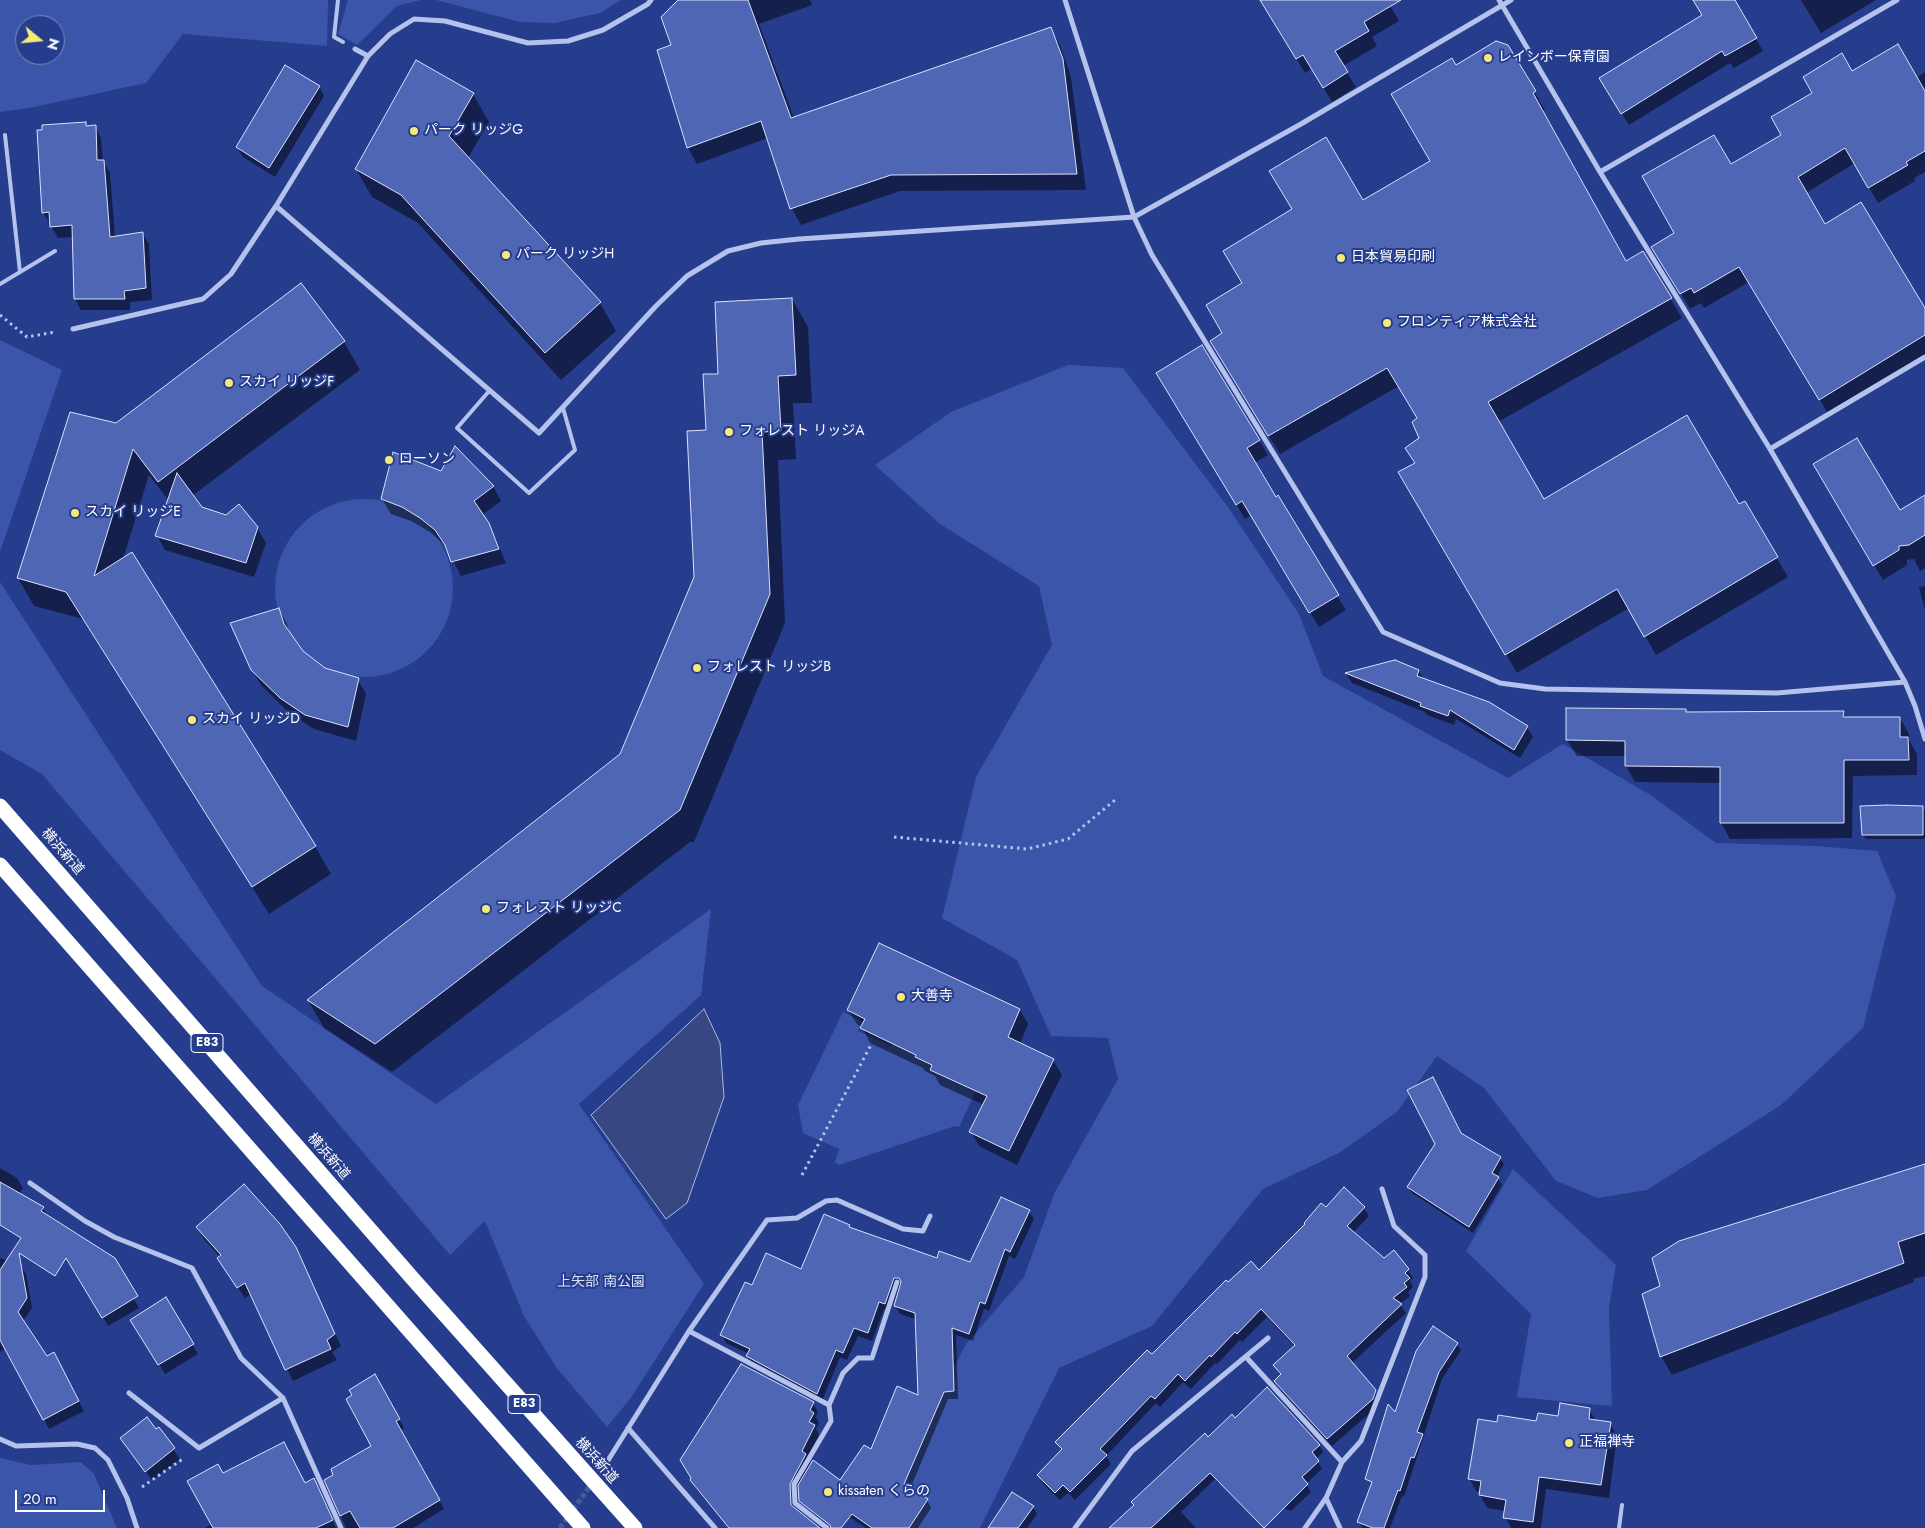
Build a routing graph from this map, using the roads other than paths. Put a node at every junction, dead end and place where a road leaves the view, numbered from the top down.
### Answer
1 (338, 0) edge
2 (651, 0) edge
3 (1065, 0) edge
4 (1511, 0) edge
5 (1897, 0) edge
6 (1501, 3) edge
7 (343, 42) dead end
8 (355, 49) dead end
9 (368, 56) junction
10 (5, 135) dead end
11 (1600, 172) junction
12 (276, 206) junction
13 (1134, 217) junction
14 (56, 251) dead end
15 (20, 272) junction
16 (0, 284) edge
17 (73, 329) road end
18 (1925, 357) edge
19 (490, 390) junction
20 (563, 408) junction
21 (1770, 449) junction
22 (1905, 682) junction
23 (1925, 739) edge
24 (0, 806) edge
25 (0, 865) edge
26 (30, 1183) dead end
27 (1382, 1188) dead end
28 (930, 1216) dead end
29 (897, 1282) dead end
30 (690, 1331) junction
31 (1268, 1338) dead end
32 (1246, 1357) junction
33 (129, 1393) dead end
34 (282, 1398) junction
35 (829, 1405) junction
36 (628, 1428) junction
37 (0, 1439) edge
38 (607, 1462) tunnel mouth
39 (1342, 1462) junction
40 (1326, 1498) junction
41 (1622, 1505) dead end
42 (137, 1528) edge
43 (341, 1528) edge
44 (583, 1528) edge
45 (635, 1528) edge
46 (715, 1528) edge
47 (827, 1528) edge
48 (1075, 1528) edge
49 (1305, 1528) edge
50 (1340, 1528) edge
51 (1618, 1528) edge

1 - 7 lane
2 - 9 street
3 - 13 street
4 - 6 street
5 - 11 street
6 - 11 street
6 - 13 street
8 - 9 street
9 - 12 street
10 - 15 lane
11 - 21 street
12 - 17 street
12 - 19 street
13 - 20 street
13 - 22 street
14 - 15 lane
15 - 16 lane
18 - 21 street
19 - 20 street
19 - 20 lane
21 - 22 street
22 - 23 street
24 - 45 highway, 横浜新道 / E83
25 - 44 highway, E83
26 - 34 street
27 - 39 street
28 - 30 street
29 - 35 street
30 - 35 street
30 - 36 street
31 - 32 street
32 - 39 street
32 - 48 street
33 - 34 street
34 - 43 street
35 - 47 street
36 - 38 street
36 - 46 street
37 - 42 street
39 - 40 street
40 - 49 street
40 - 50 street
41 - 51 lane

